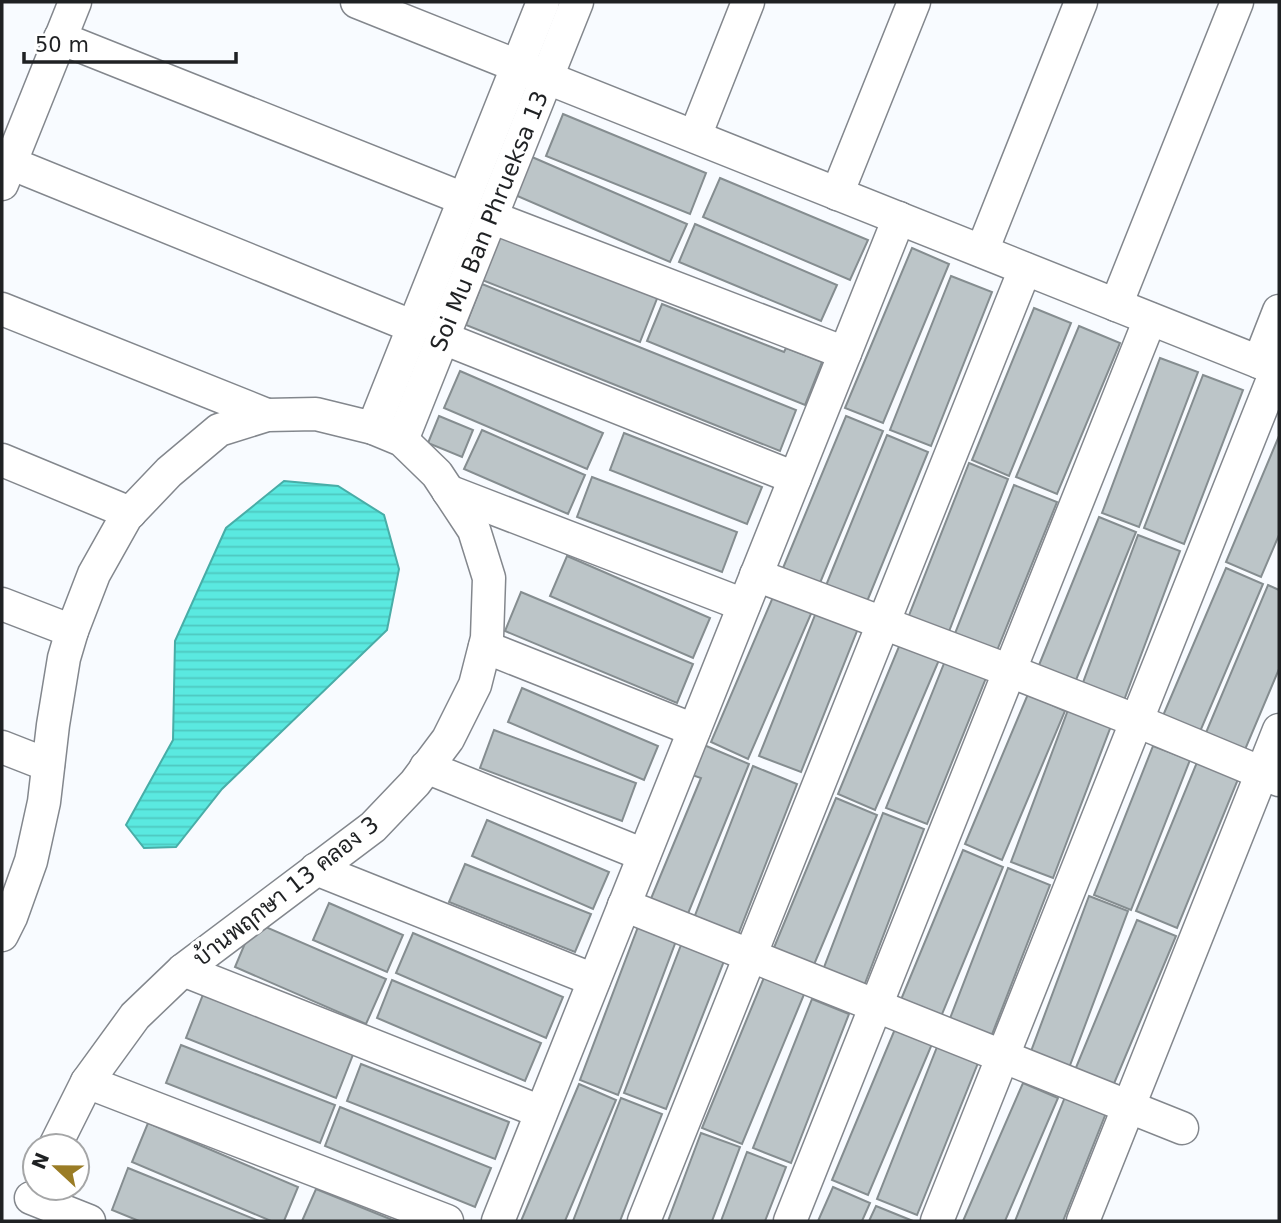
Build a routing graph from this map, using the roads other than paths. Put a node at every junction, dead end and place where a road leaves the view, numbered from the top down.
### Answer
1 (75, 2) edge
2 (543, 2) edge
3 (577, 2) edge
4 (748, 2) edge
5 (914, 2) edge
6 (1081, 2) edge
7 (1237, 2) edge
8 (377, 5) edge
9 (60, 38) junction
10 (532, 72) junction
11 (695, 136) junction
12 (6, 174) edge
13 (837, 194) junction
14 (464, 199) junction
15 (491, 217) junction
16 (899, 218) junction
17 (982, 251) junction
18 (1025, 268) junction
19 (1116, 305) junction
20 (2, 309) edge
21 (1279, 311) edge
22 (1150, 319) junction
23 (428, 332) junction
24 (845, 353) junction
25 (1272, 367) edge
26 (267, 415) junction
27 (373, 428) junction
28 (402, 440) junction
29 (2, 460) edge
30 (795, 478) junction
31 (449, 491) junction
32 (130, 513) junction
33 (756, 575) junction
34 (2, 604) edge
35 (744, 605) junction
36 (884, 622) junction
37 (72, 631) junction
38 (485, 648) junction
39 (1010, 671) junction
40 (1137, 721) junction
41 (694, 730) junction
42 (1279, 730) edge
43 (2, 747) edge
44 (48, 765) junction
45 (426, 767) junction
46 (1271, 776) edge
47 (644, 855) junction
48 (316, 869) junction
49 (10, 894) edge
50 (624, 905) junction
51 (2, 935) edge
52 (750, 956) junction
53 (183, 970) junction
54 (594, 980) junction
55 (876, 1007) junction
56 (1003, 1056) junction
57 (87, 1082) junction
58 (1128, 1108) junction
59 (541, 1112) junction
60 (1182, 1128) dead end
61 (62, 1132) edge
62 (29, 1203) edge
63 (89, 1221) edge
64 (447, 1221) edge
65 (498, 1221) edge
66 (644, 1221) edge
67 (790, 1221) edge
68 (937, 1221) edge
69 (1083, 1221) edge

1 - 9 street
2 - 10 street, Soi Mu Ban Phrueksa 13
3 - 10 street, Soi Mu Ban Phrueksa 13
4 - 11 street
5 - 13 street
6 - 17 street
7 - 19 street
8 - 10 street
9 - 12 street
9 - 14 street
10 - 11 street
10 - 14 street, Soi Mu Ban Phrueksa 13
10 - 15 street, Soi Mu Ban Phrueksa 13
11 - 13 street
12 - 23 street
13 - 16 street
14 - 23 street, Soi Mu Ban Phrueksa 13
15 - 23 street, Soi Mu Ban Phrueksa 13
15 - 24 street
16 - 17 street
16 - 24 street
17 - 18 street
18 - 19 street
18 - 36 street
19 - 22 street
20 - 26 street
21 - 25 street
22 - 25 street
22 - 39 street
23 - 27 street, Soi Mu Ban Phrueksa 13
23 - 28 street, Soi Mu Ban Phrueksa 13
23 - 30 street
24 - 30 street
25 - 40 street
26 - 27 street, บ้านพฤกษา 13 คลอง 3
26 - 32 street, บ้านพฤกษา 13 คลอง 3
27 - 28 street, บ้านพฤกษา 13 คลอง 3
28 - 31 street, บ้านพฤกษา 13 คลอง 3
29 - 32 street
30 - 33 street
31 - 35 street
31 - 38 street, บ้านพฤกษา 13 คลอง 3
32 - 37 street, บ้านพฤกษา 13 คลอง 3
33 - 35 street
33 - 36 street
34 - 37 street
35 - 41 street
36 - 39 street
36 - 52 street
37 - 44 street, บ้านพฤกษา 13 คลอง 3
38 - 41 street
38 - 45 street, บ้านพฤกษา 13 คลอง 3
39 - 40 street
39 - 55 street
40 - 46 street
40 - 56 street
41 - 47 street
42 - 46 street
43 - 44 street
44 - 49 street, บ้านพฤกษา 13 คลอง 3
45 - 47 street
45 - 48 street, บ้านพฤกษา 13 คลอง 3
46 - 58 street
47 - 50 street
48 - 53 street, บ้านพฤกษา 13 คลอง 3
48 - 54 street
49 - 51 street, บ้านพฤกษา 13 คลอง 3
50 - 52 street
50 - 54 street
52 - 55 street
52 - 66 street
53 - 57 street, บ้านพฤกษา 13 คลอง 3
53 - 59 street
54 - 59 street
55 - 56 street
55 - 67 street
56 - 58 street
56 - 68 street
57 - 61 street, บ้านพฤกษา 13 คลอง 3
57 - 64 street
58 - 60 street
58 - 69 street
59 - 65 street
62 - 63 street

